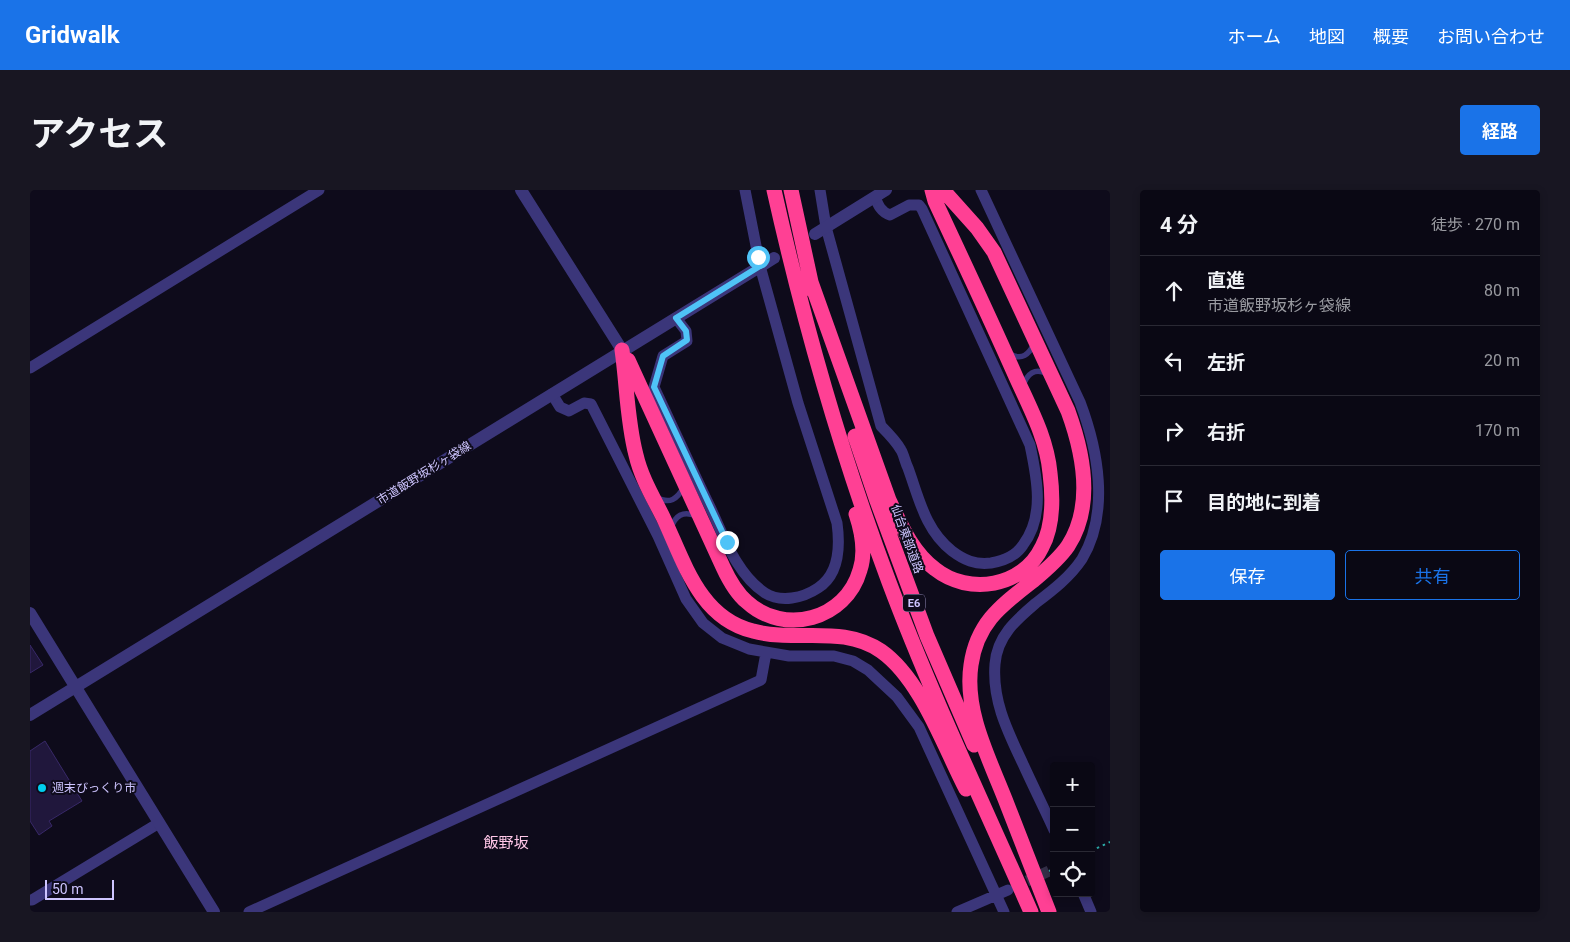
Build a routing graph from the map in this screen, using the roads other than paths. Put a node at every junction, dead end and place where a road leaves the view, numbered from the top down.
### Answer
1 (319, 190) edge
2 (521, 190) edge
3 (745, 190) edge
4 (774, 190) edge
5 (791, 190) edge
6 (820, 190) edge
7 (886, 190) edge
8 (932, 190) edge
9 (943, 190) edge
10 (981, 190) edge
11 (874, 197) junction
12 (826, 227) junction
13 (815, 234) dead end
14 (774, 258) dead end
15 (760, 266) junction
16 (811, 282) junction
17 (801, 302) junction
18 (676, 318) junction
19 (1036, 340) junction
20 (1003, 348) junction
21 (622, 350) junction
22 (30, 368) edge
23 (1055, 381) junction
24 (1022, 390) junction
25 (552, 394) junction
26 (685, 485) junction
27 (653, 495) junction
28 (701, 519) junction
29 (670, 533) junction
30 (30, 613) edge
31 (766, 653) junction
32 (75, 688) junction
33 (30, 715) edge
34 (1050, 821) edge
35 (159, 823) junction
36 (1008, 890) tunnel mouth
37 (996, 894) junction
38 (1085, 897) edge
39 (31, 901) edge
40 (214, 912) edge
41 (249, 912) edge
42 (957, 912) edge
43 (1004, 912) edge
44 (1031, 912) edge
45 (1049, 912) edge
46 (1091, 912) edge

1 - 22 street
2 - 21 street
3 - 15 street
4 - 17 highway, E6
5 - 16 highway, 仙台東部道路 / E6
6 - 12 street
7 - 11 street
8 - 20 highway
9 - 19 highway
10 - 34 street
11 - 12 street
11 - 12 street
12 - 13 street
14 - 15 street, 市道飯野坂杉ヶ袋線
15 - 18 street, 市道飯野坂杉ヶ袋線
15 - 18 street
16 - 24 highway
16 - 45 highway, 仙台東部道路 / E6
17 - 28 highway
17 - 44 highway, E6
18 - 21 street, 市道飯野坂杉ヶ袋線
19 - 20 lane
19 - 23 highway
20 - 24 highway
21 - 25 street, 市道飯野坂杉ヶ袋線
21 - 26 highway
21 - 27 highway
23 - 24 lane
23 - 45 highway
25 - 31 street
25 - 32 street, 市道飯野坂杉ヶ袋線
26 - 27 lane
26 - 28 highway
27 - 29 highway
28 - 29 lane
29 - 44 highway
30 - 32 street
31 - 37 street
31 - 41 street
32 - 33 street, 市道飯野坂杉ヶ袋線
32 - 35 street
35 - 39 street
35 - 40 street
36 - 37 street
37 - 42 street
37 - 43 street
38 - 46 street

